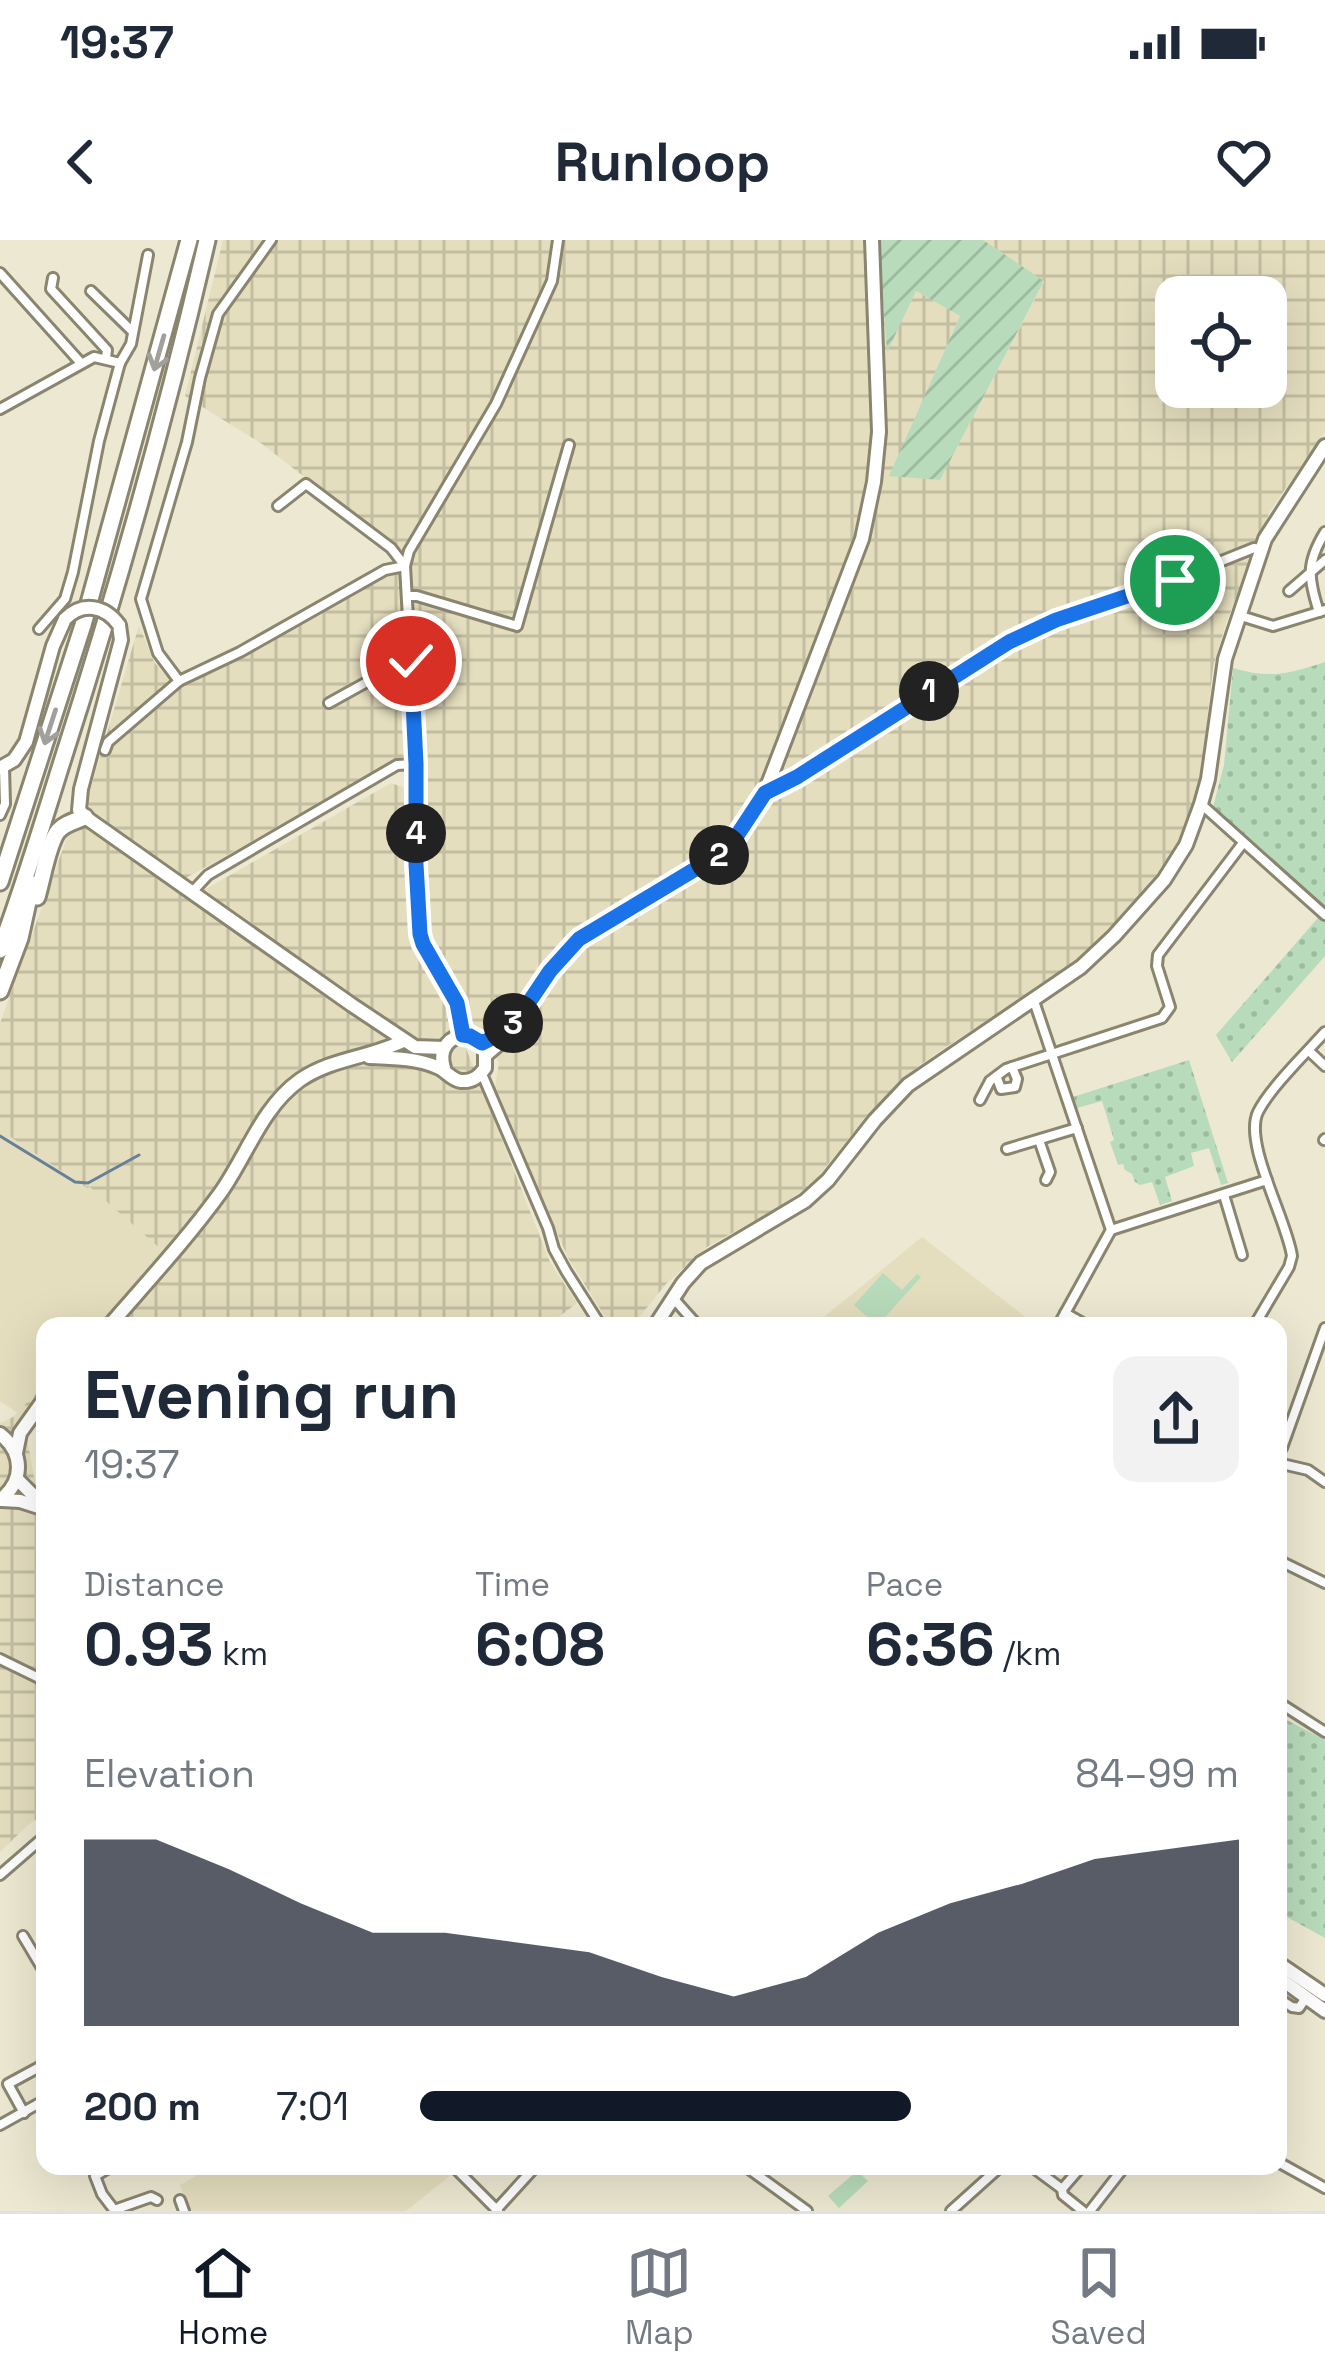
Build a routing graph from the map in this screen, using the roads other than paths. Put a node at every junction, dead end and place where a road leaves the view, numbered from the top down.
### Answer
1 (189, 240) edge
2 (207, 240) edge
3 (271, 240) edge
4 (558, 240) edge
5 (872, 240) edge
6 (148, 255) dead end
7 (0, 273) edge
8 (53, 278) dead end
9 (91, 291) dead end
10 (134, 332) junction
11 (106, 358) junction
12 (80, 362) junction
13 (120, 363) junction
14 (0, 409) edge
15 (568, 445) dead end
16 (1324, 448) edge
17 (278, 506) dead end
18 (1325, 532) edge
19 (1261, 550) junction
20 (1235, 558) junction
21 (1325, 560) edge
22 (405, 566) junction
23 (1255, 566) junction
24 (1310, 571) junction
25 (1289, 591) dead end
26 (407, 596) junction
27 (1322, 611) edge
28 (1238, 616) junction
29 (39, 629) dead end
30 (411, 661) junction
31 (179, 681) junction
32 (329, 703) dead end
33 (105, 750) dead end
34 (416, 764) junction
35 (2, 768) edge
36 (765, 793) junction
37 (1201, 804) junction
38 (0, 815) edge
39 (85, 817) junction
40 (37, 841) junction
41 (1243, 842) junction
42 (0, 882) edge
43 (193, 892) junction
44 (1325, 915) edge
45 (20, 938) junction
46 (0, 950) edge
47 (0, 991) edge
48 (1034, 999) junction
49 (1325, 1032) edge
50 (463, 1035) junction
51 (399, 1043) junction
52 (443, 1048) junction
53 (485, 1049) junction
54 (1309, 1051) junction
55 (1053, 1054) junction
56 (356, 1056) junction
57 (413, 1061) junction
58 (1325, 1066) edge
59 (1012, 1067) junction
60 (444, 1069) junction
61 (482, 1073) junction
62 (997, 1076) junction
63 (467, 1081) junction
64 (980, 1100) dead end
65 (500, 1115) junction
66 (1077, 1128) junction
67 (1039, 1140) junction
68 (1006, 1149) dead end
69 (1046, 1180) dead end
70 (1267, 1180) junction
71 (1224, 1195) junction
72 (1111, 1230) junction
73 (1242, 1255) dead end
74 (673, 1298) junction
75 (1065, 1313) junction
76 (117, 1317) edge
77 (596, 1317) edge
78 (661, 1317) edge
79 (690, 1317) edge
80 (1063, 1317) edge
81 (1072, 1317) edge
82 (1259, 1317) edge
83 (1325, 1328) edge
84 (36, 1406) edge
85 (36, 1409) edge
86 (0, 1432) edge
87 (1287, 1433) edge
88 (16, 1453) junction
89 (1287, 1465) edge
90 (17, 1479) junction
91 (1325, 1482) edge
92 (36, 1497) edge
93 (1, 1500) edge
94 (36, 1503) edge
95 (1287, 1565) edge
96 (1325, 1582) edge
97 (0, 1659) edge
98 (36, 1677) edge
99 (1287, 1708) edge
100 (1325, 1732) edge
101 (36, 1844) edge
102 (0, 1875) edge
103 (23, 1936) dead end
104 (36, 1958) edge
105 (1287, 1970) edge
106 (1287, 1982) edge
107 (1307, 1996) junction
108 (1325, 1996) edge
109 (1287, 2003) edge
110 (1325, 2011) edge
111 (36, 2069) edge
112 (4, 2086) edge
113 (36, 2106) edge
114 (24, 2113) junction
115 (0, 2125) edge
116 (1287, 2167) edge
117 (95, 2175) edge
118 (462, 2175) edge
119 (528, 2175) edge
120 (757, 2175) edge
121 (991, 2175) edge
122 (1043, 2175) edge
123 (1074, 2175) edge
124 (1117, 2175) edge
125 (1325, 2188) edge
126 (1062, 2189) junction
127 (157, 2200) dead end
128 (180, 2200) dead end
129 (114, 2211) edge
130 (184, 2211) edge
131 (497, 2211) edge
132 (807, 2211) edge
133 (951, 2211) edge
134 (1087, 2211) edge

1 -> 42 highway
2 - 40 highway
3 - 31 street
4 - 22 street
5 - 36 street
6 - 10 street
7 - 12 street
8 - 11 street
9 - 10 street
10 - 13 street
11 - 12 street
11 - 13 street
12 - 14 street
13 - 29 street
15 - 26 street
16 - 19 street
17 - 22 street
18 - 24 street
19 - 20 street
19 - 23 street
20 - 23 street
20 - 36 street
21 - 24 street
22 - 26 street
22 - 31 street
23 - 28 street
24 - 25 street
24 - 27 street
26 - 30 street
27 - 28 street
28 - 37 street
30 - 32 street
30 - 34 street
31 - 33 street
34 - 43 street
34 - 50 street
35 - 38 street
35 - 39 street, bridge
36 - 53 street
37 - 41 street
37 - 48 street
39 - 43 street
39 - 45 highway
40 - 45 highway
40 - 46 highway
41 - 44 street
41 - 55 street
43 - 51 street
45 - 47 highway
48 - 55 street
48 - 74 street
49 - 54 street
50 - 52 street
50 - 53 street
51 - 52 street
51 - 56 street
51 - 57 street
52 - 60 street
53 - 61 street
54 - 58 street
54 - 70 street
55 - 59 street
55 - 66 street
56 - 57 street
56 - 76 street
57 - 60 street
59 - 62 street
59 - 62 street
60 - 63 street
61 - 63 street
61 - 65 street
62 - 64 street
63 - 65 street
65 - 77 street
66 - 67 street
66 - 72 street
67 - 68 street
67 - 69 street
70 - 71 street
70 - 82 street
71 - 72 street
71 - 73 street
72 - 75 street
74 - 78 street
74 - 79 street
75 - 80 street
75 - 81 street
83 - 87 street
84 - 86 street
85 - 88 street
86 - 88 street
88 - 90 street
89 - 91 street
90 - 92 street
90 - 93 street
93 - 94 street
95 - 96 street
97 - 98 street
99 - 100 street
101 - 102 street
103 - 104 street
105 - 108 street
106 - 107 street
107 - 109 street
107 - 110 street
111 - 112 street
112 - 114 street
113 - 114 street
114 - 115 street
116 - 125 street
117 - 129 street
118 - 131 street
119 - 131 street
120 - 132 street
121 - 133 street
122 - 126 street
123 - 126 street
124 - 134 street
126 - 134 street
127 - 129 street
128 - 130 street

